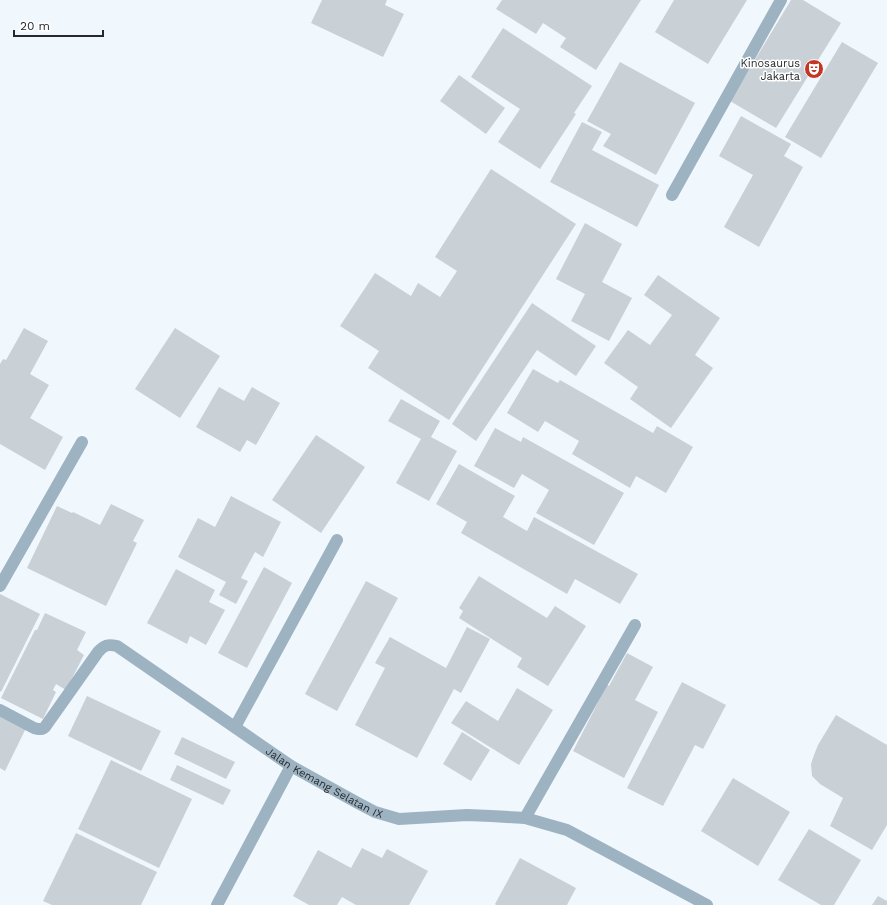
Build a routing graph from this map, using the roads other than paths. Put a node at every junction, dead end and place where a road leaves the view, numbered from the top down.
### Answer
1 (781, 0) edge
2 (672, 195) dead end
3 (82, 442) dead end
4 (337, 540) dead end
5 (0, 586) edge
6 (635, 625) dead end
7 (0, 710) edge
8 (235, 727) junction
9 (291, 766) junction
10 (525, 818) junction
11 (217, 905) edge
12 (707, 905) edge

1 - 2 street
3 - 5 street
4 - 8 street
6 - 10 street
7 - 8 street, Jalan Kemang Selatan IX
8 - 9 street, Jalan Kemang Selatan IX
9 - 10 street, Jalan Kemang Selatan IX
9 - 11 street
10 - 12 street, Jalan Kemang Selatan IX

